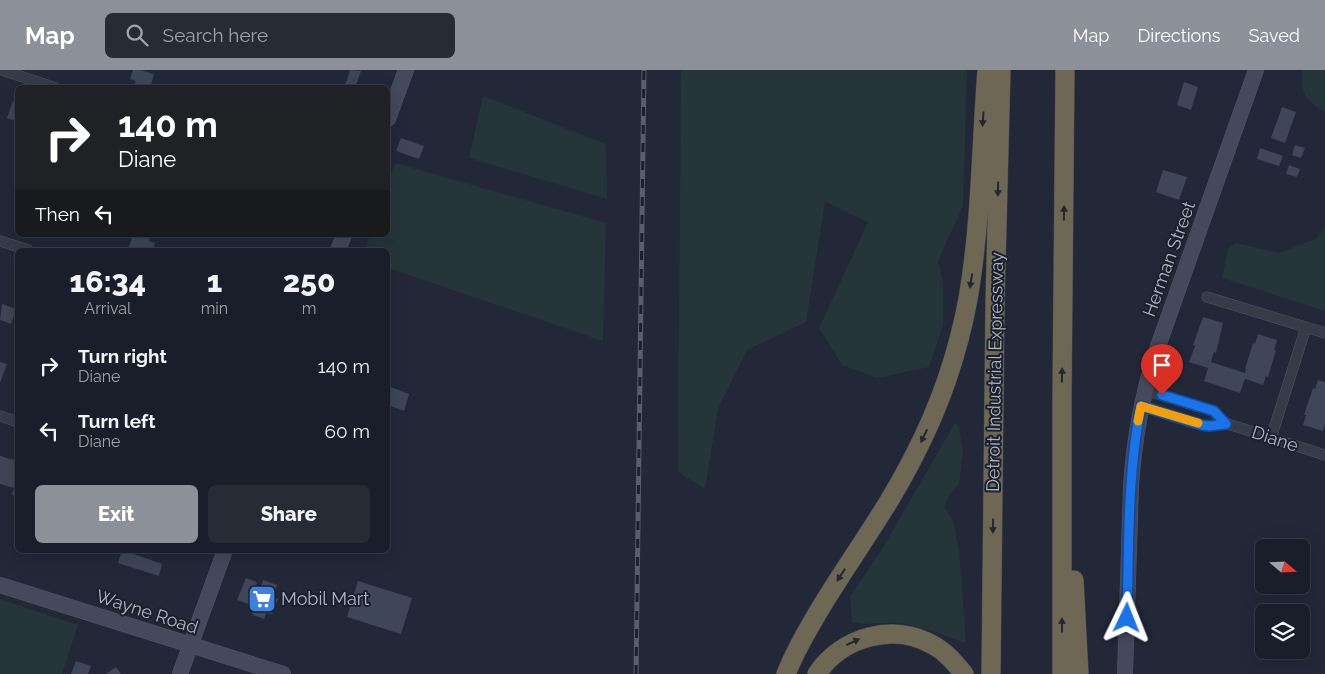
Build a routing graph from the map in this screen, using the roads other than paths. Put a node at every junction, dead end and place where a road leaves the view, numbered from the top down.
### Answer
1 (2, 70) edge
2 (406, 70) edge
3 (986, 70) edge
4 (1001, 70) edge
5 (1066, 70) edge
6 (1256, 70) edge
7 (47, 85) edge
8 (390, 114) edge
9 (0, 241) edge
10 (22, 248) edge
11 (1207, 297) dead end
12 (1306, 327) junction
13 (1325, 333) edge
14 (1145, 390) junction
15 (1062, 398) junction
16 (1141, 406) junction
17 (0, 416) edge
18 (15, 421) edge
19 (1225, 423) junction
20 (1271, 438) junction
21 (1325, 455) edge
22 (224, 553) edge
23 (0, 585) edge
24 (191, 645) junction
25 (180, 674) edge
26 (284, 674) edge
27 (786, 674) edge
28 (817, 674) edge
29 (964, 674) edge
30 (991, 674) edge
31 (1062, 674) edge
32 (1079, 674) edge
33 (1125, 674) edge

1 - 7 street
2 - 8 street
3 -> 27 highway
4 -> 30 highway, Detroit Industrial Expressway
15 -> 5 highway
6 - 14 street, Herman Street
9 - 10 street
11 - 12 street
12 - 13 street
12 - 20 street
14 - 16 street, Herman Street
14 - 19 street, Diane
31 -> 15 highway
15 - 32 highway
16 - 19 street, Diane
16 - 33 street, Herman Street
17 - 18 street
19 - 20 street, Diane
20 - 21 street, Diane
22 - 24 street
23 - 24 street, Wayne Road
24 - 25 street
24 - 26 street, Wayne Road
28 -> 29 highway

